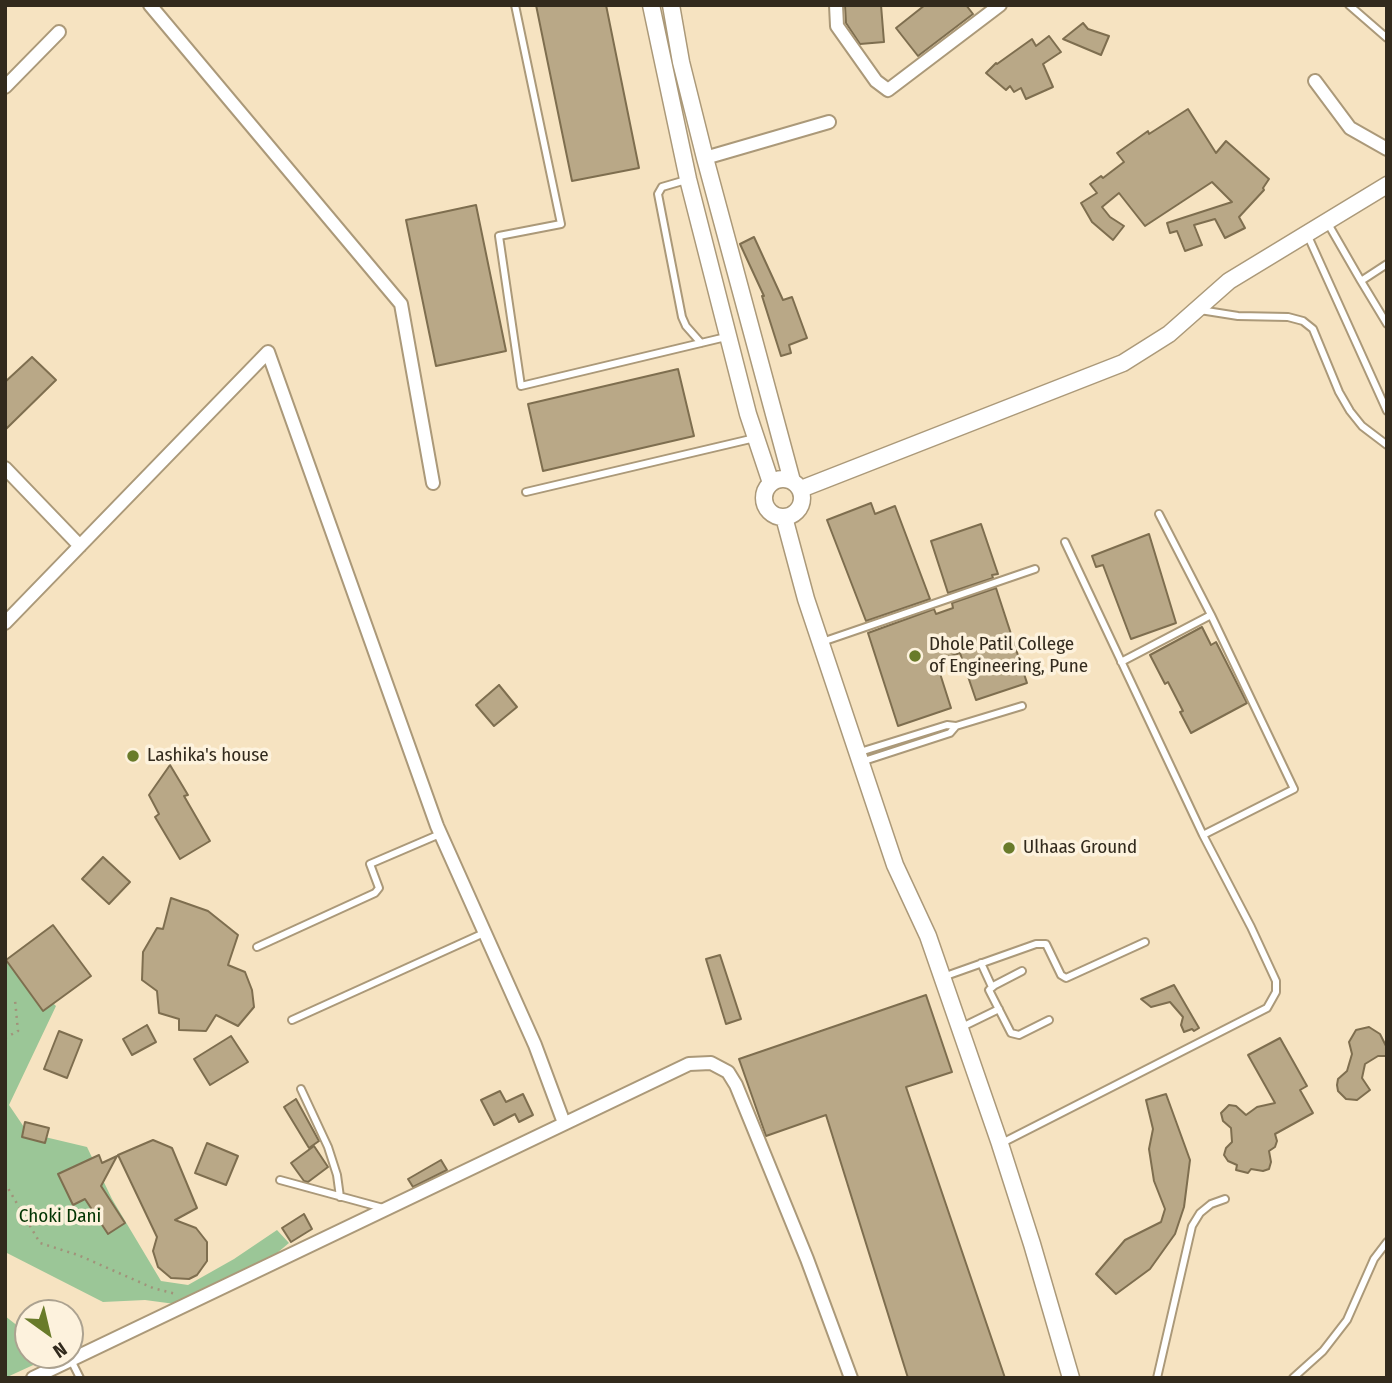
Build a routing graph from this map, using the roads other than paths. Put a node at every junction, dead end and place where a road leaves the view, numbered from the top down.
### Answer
1 (150, 5) edge
2 (515, 5) edge
3 (651, 5) edge
4 (671, 5) edge
5 (836, 5) edge
6 (1000, 5) edge
7 (1349, 5) edge
8 (59, 32) dead end
9 (1387, 38) edge
10 (1315, 81) dead end
11 (5, 88) edge
12 (829, 122) dead end
13 (1387, 149) edge
14 (705, 158) junction
15 (688, 179) junction
16 (1387, 185) edge
17 (1326, 222) junction
18 (1307, 234) junction
19 (1387, 264) edge
20 (1361, 281) junction
21 (1195, 309) junction
22 (1387, 324) edge
23 (728, 337) junction
24 (701, 343) junction
25 (1387, 411) edge
26 (755, 438) junction
27 (1387, 446) edge
28 (5, 468) edge
29 (433, 483) dead end
30 (771, 483) junction
31 (796, 485) junction
32 (526, 492) dead end
33 (1159, 514) dead end
34 (784, 517) junction
35 (1065, 542) dead end
36 (80, 546) junction
37 (1035, 569) dead end
38 (1211, 615) junction
39 (5, 623) edge
40 (822, 642) junction
41 (1121, 662) junction
42 (1023, 706) dead end
43 (859, 758) junction
44 (440, 834) junction
45 (1203, 835) junction
46 (484, 933) junction
47 (1145, 942) dead end
48 (257, 947) dead end
49 (981, 963) junction
50 (1022, 971) dead end
51 (942, 977) junction
52 (992, 987) junction
53 (999, 1009) junction
54 (292, 1020) dead end
55 (1049, 1020) dead end
56 (959, 1028) junction
57 (301, 1088) dead end
58 (564, 1124) junction
59 (1000, 1144) junction
60 (279, 1180) dead end
61 (340, 1197) junction
62 (1225, 1199) dead end
63 (385, 1209) junction
64 (1387, 1242) edge
65 (84, 1354) edge
66 (52, 1369) edge
67 (33, 1378) edge
68 (851, 1378) edge
69 (1071, 1378) edge
70 (1157, 1378) edge
71 (1293, 1378) edge

1 - 29 street
2 - 24 lane
3 - 15 street
4 - 14 street
5 - 6 street
7 - 9 lane
8 - 11 street
10 - 13 street
12 - 14 street
14 - 31 street
15 - 23 street
15 - 24 lane
16 - 17 street
17 - 18 street
17 - 20 lane
18 - 21 street
18 - 25 lane
19 - 20 lane
20 - 22 lane
21 - 27 lane
21 - 31 street
23 - 24 lane
23 - 26 street
26 - 30 street
26 - 32 lane
28 - 36 street
30 - 31 street
30 - 34 street
31 - 34 street
33 - 38 lane
34 - 40 street
35 - 41 lane
36 - 39 street
36 - 44 street
37 - 40 lane
38 - 41 lane
38 - 45 lane
40 - 43 street
41 - 45 lane
42 - 43 lane
43 - 51 street
44 - 46 street
44 - 48 lane
45 - 59 lane
46 - 54 lane
46 - 58 street
47 - 49 lane
49 - 51 lane
49 - 52 lane
50 - 52 lane
51 - 56 street
52 - 53 lane
53 - 55 lane
53 - 56 lane
56 - 59 street
57 - 61 lane
58 - 63 street
58 - 68 street
59 - 69 street
60 - 61 lane
61 - 63 lane
62 - 70 lane
63 - 65 street
64 - 71 lane
66 - 67 street

